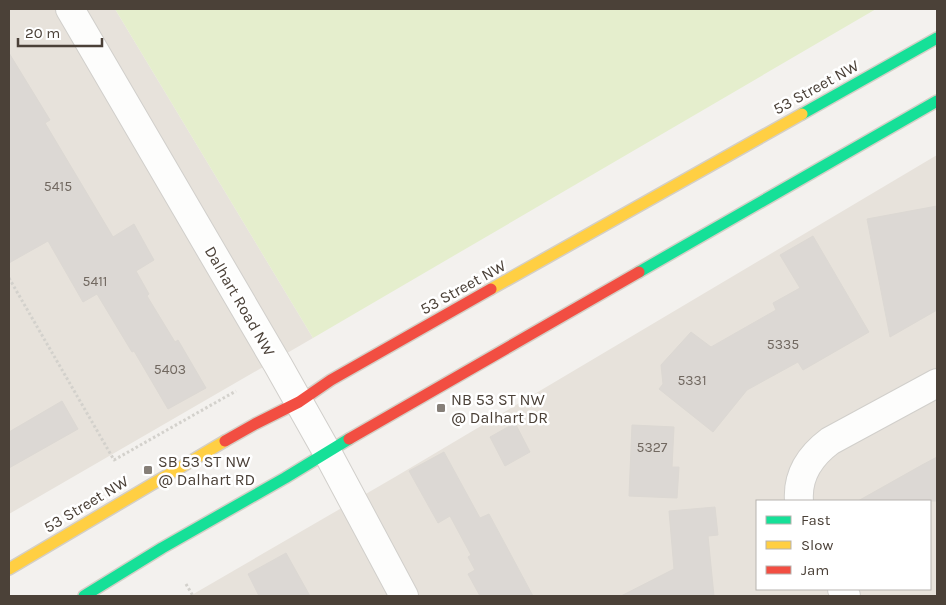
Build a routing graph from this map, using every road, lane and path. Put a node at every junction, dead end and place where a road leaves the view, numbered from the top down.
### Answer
1 (70, 9) edge
2 (937, 38) edge
3 (937, 101) edge
4 (9, 278) edge
5 (937, 383) edge
6 (236, 390) dead end
7 (299, 402) junction
8 (327, 452) junction
9 (799, 500) edge
10 (9, 569) edge
11 (186, 584) dead end
12 (84, 596) edge
13 (193, 596) edge
14 (404, 596) edge

1 - 7 street, Dalhart Road NW
2 - 7 main road, 53 Street NW
3 - 8 main road
4 - 6 path
5 - 9 street
7 - 8 street, Dalhart Road NW
7 - 10 main road, 53 Street NW
8 - 12 main road
8 - 14 street, Dalhart Road NW
11 - 13 path

